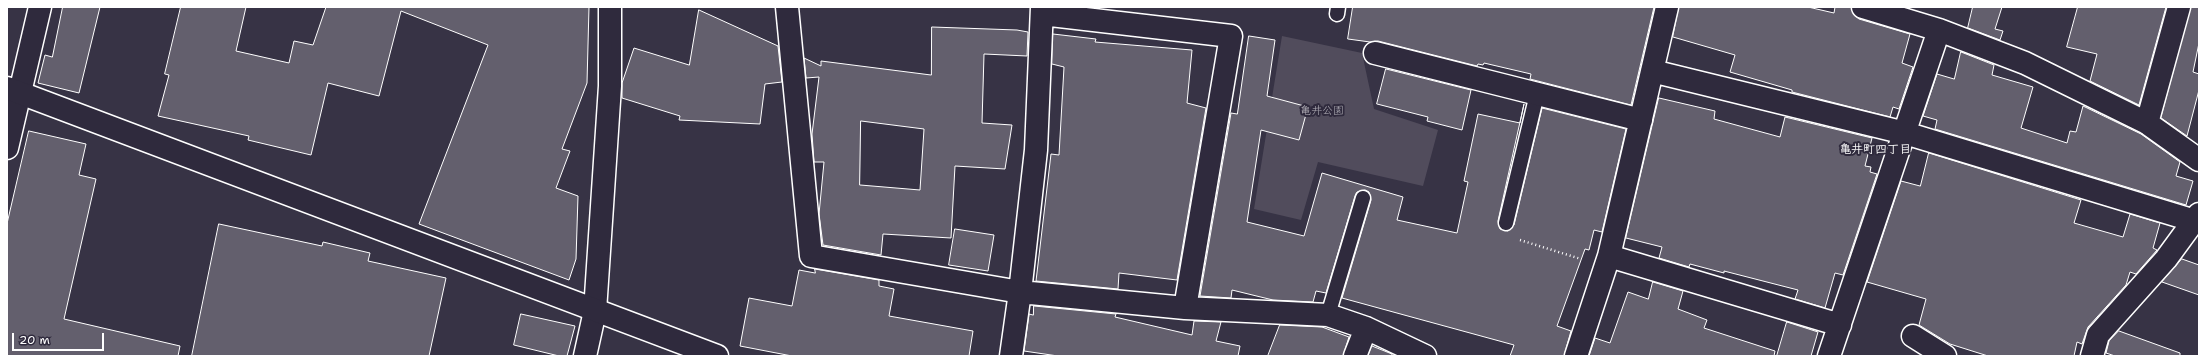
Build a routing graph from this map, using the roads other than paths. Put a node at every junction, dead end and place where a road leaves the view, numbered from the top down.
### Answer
1 (40, 7) edge
2 (610, 7) edge
3 (787, 7) edge
4 (1667, 7) edge
5 (1863, 7) edge
6 (2179, 7) edge
7 (1042, 10) edge
8 (1939, 30) junction
9 (1375, 53) dead end
10 (1652, 71) junction
11 (13, 90) edge
12 (1537, 94) junction
13 (1641, 120) junction
14 (2147, 123) junction
15 (1905, 133) junction
16 (7, 148) edge
17 (2199, 160) edge
18 (1363, 198) dead end
19 (2197, 218) edge
20 (1506, 223) road end
21 (1608, 261) junction
22 (1020, 292) junction
23 (1185, 308) junction
24 (595, 311) junction
25 (1328, 315) junction
26 (1840, 325) junction
27 (1366, 328) junction
28 (1913, 336) dead end
29 (586, 356) edge
30 (717, 356) edge
31 (1011, 356) edge
32 (1355, 356) edge
33 (1425, 356) edge
34 (1576, 356) edge
35 (1829, 356) edge
36 (1945, 356) edge
37 (2092, 356) edge

1 - 11 street
2 - 24 street
3 - 22 street
4 - 10 street
5 - 8 street
6 - 14 street
7 - 22 street
7 - 23 street
8 - 14 street
8 - 15 street
9 - 12 street
10 - 13 street
10 - 15 street
11 - 16 street
11 - 24 street
12 - 13 street
12 - 20 lane
13 - 21 street
14 - 17 street
15 - 19 street
15 - 26 street
18 - 25 lane
19 - 37 street
21 - 26 street
21 - 34 street
22 - 23 street
22 - 31 street
23 - 25 street
24 - 29 street
24 - 30 street
25 - 27 street
26 - 35 street
27 - 32 street
27 - 33 street
28 - 36 street

